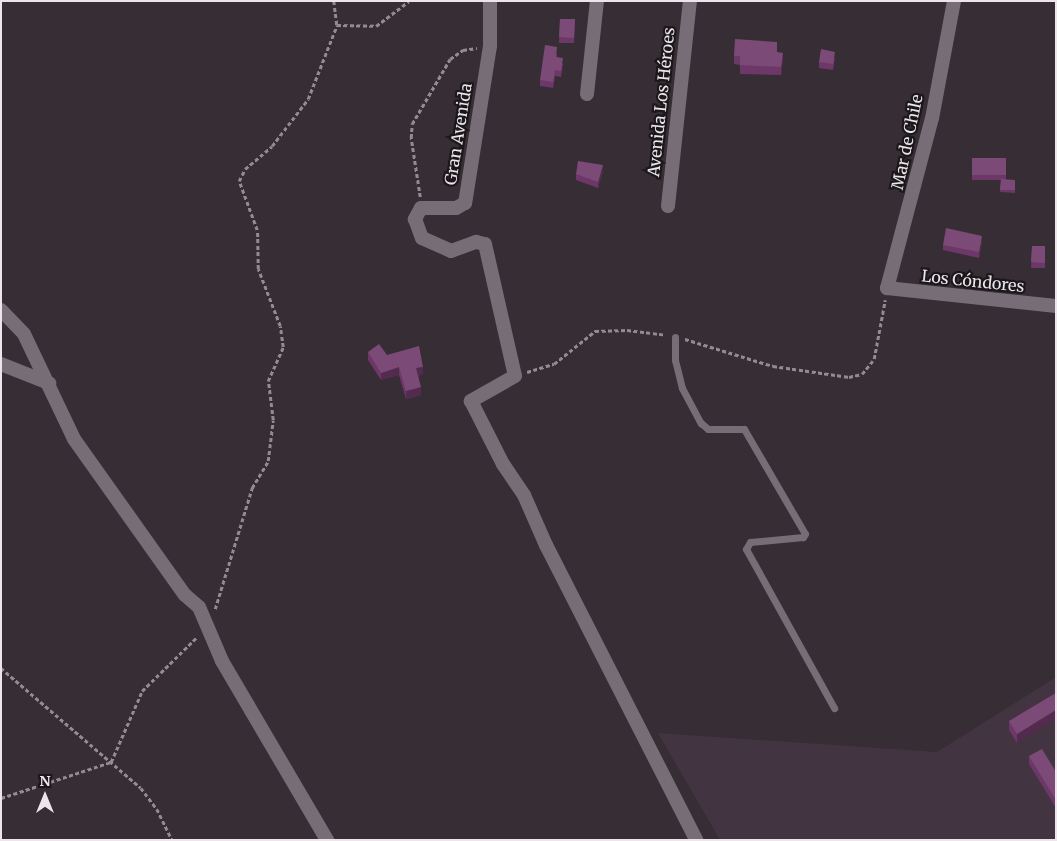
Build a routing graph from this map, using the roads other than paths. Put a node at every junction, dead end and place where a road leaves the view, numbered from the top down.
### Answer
1 (490, 1) edge
2 (597, 1) edge
3 (690, 1) edge
4 (954, 1) edge
5 (588, 94) dead end
6 (668, 206) dead end
7 (887, 288) joint
8 (1056, 306) edge
9 (1, 310) edge
10 (675, 337) road end
11 (1, 364) edge
12 (48, 383) junction
13 (834, 708) dead end
14 (327, 840) edge
15 (696, 840) edge

1 - 15 street, Gran Avenida
2 - 5 street
3 - 6 street, Avenida Los Héroes
4 - 7 street, Mar de Chile
7 - 8 street, Los Cóndores
9 - 12 street
10 - 13 lane
11 - 12 street
12 - 14 street

